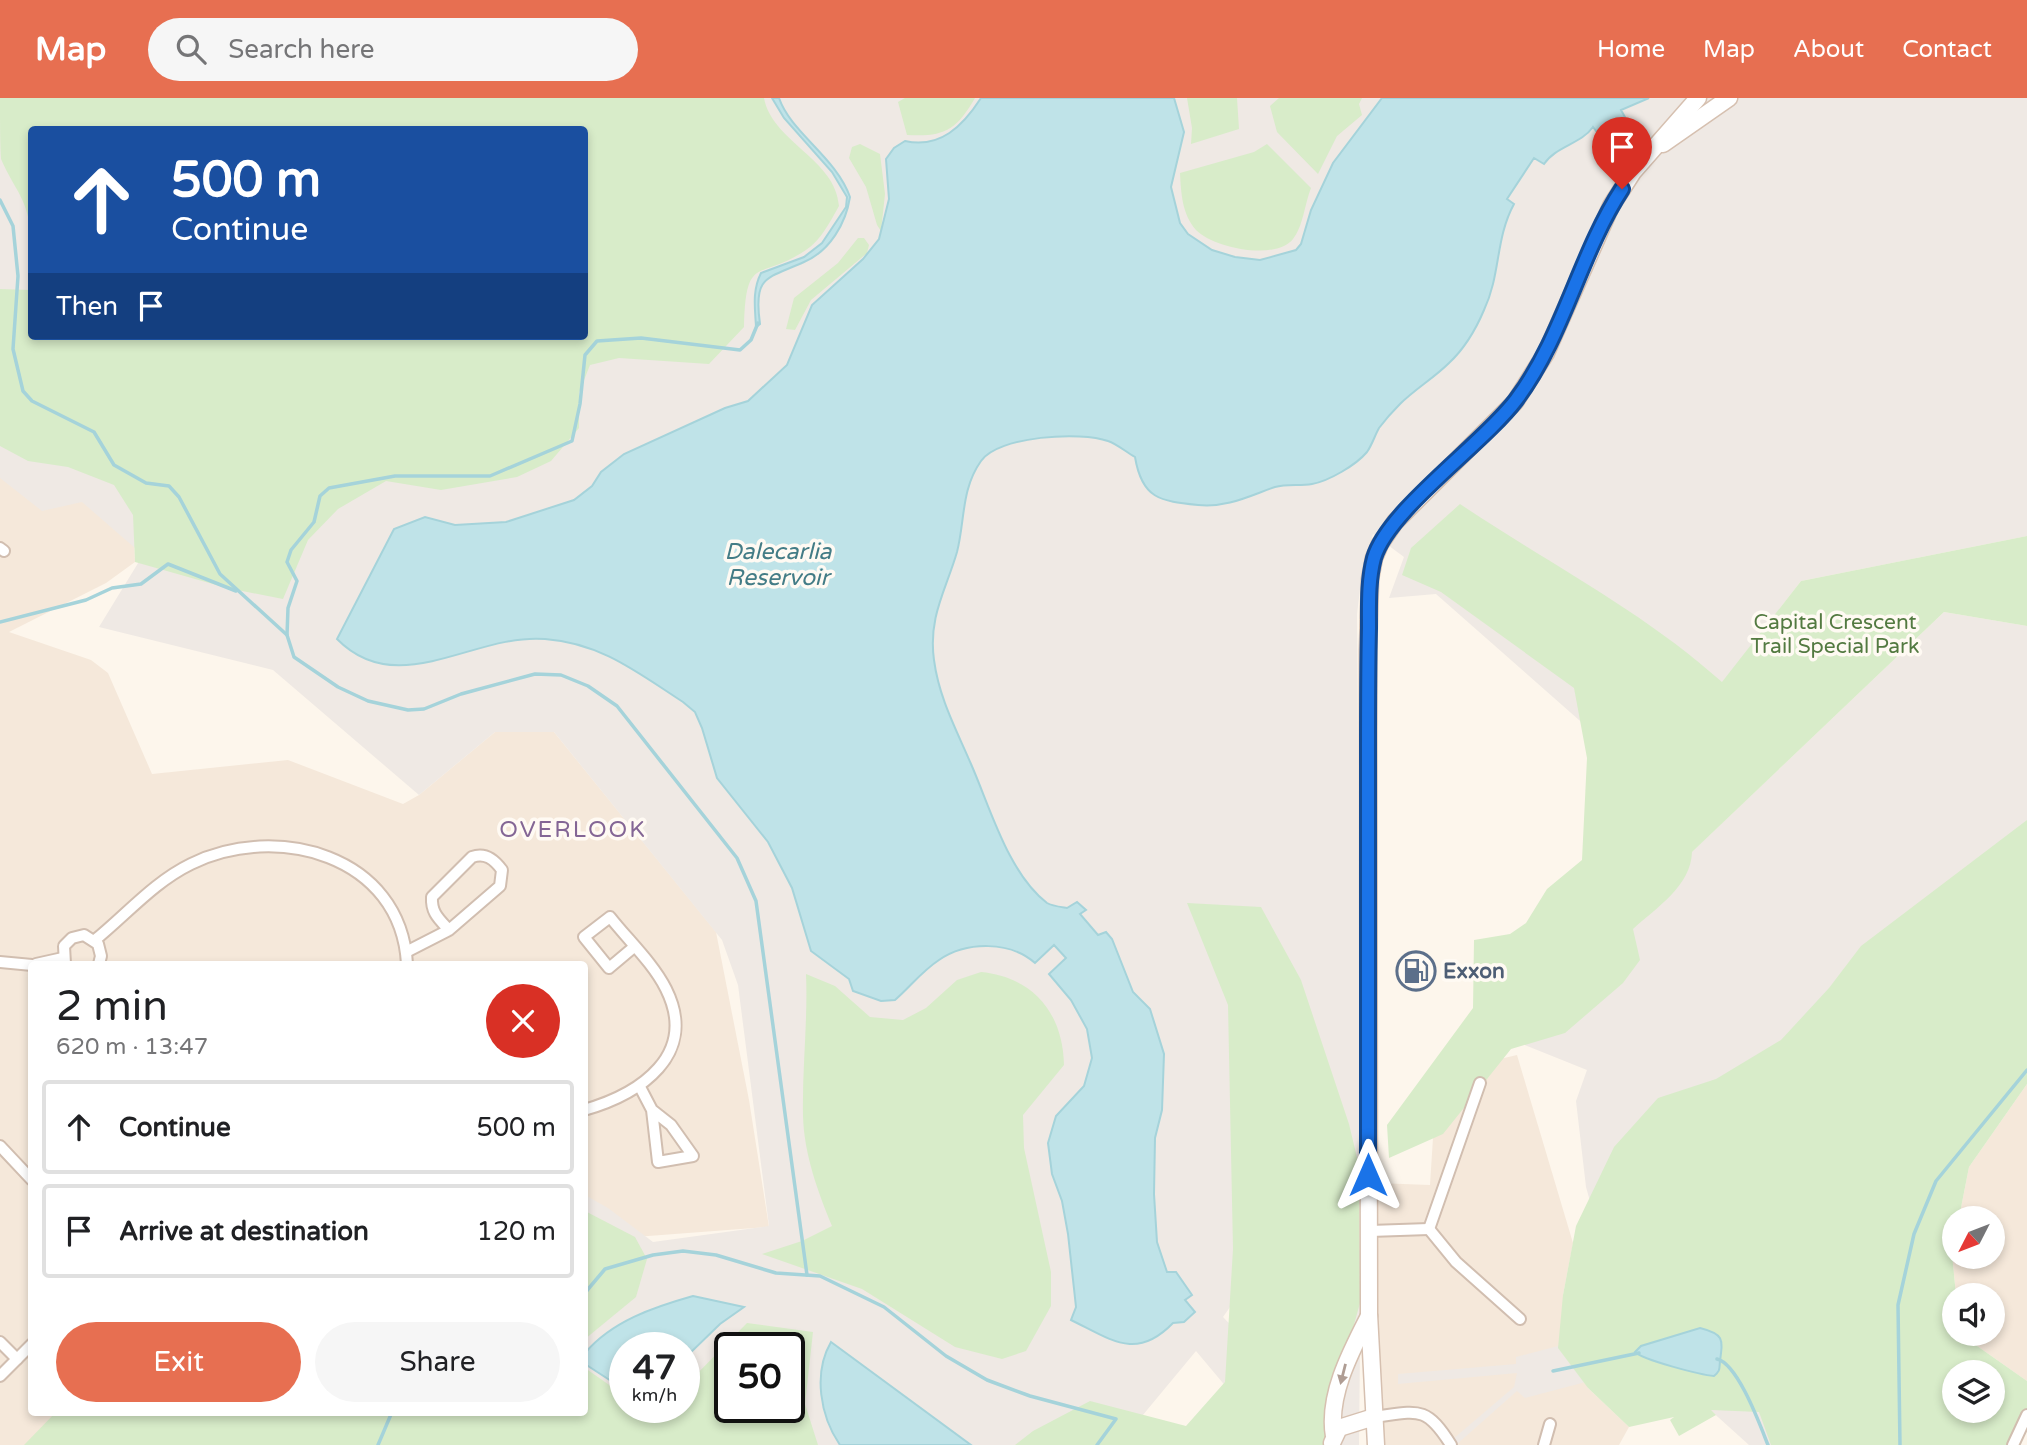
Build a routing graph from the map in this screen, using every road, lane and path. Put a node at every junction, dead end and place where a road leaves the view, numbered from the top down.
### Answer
1 (1698, 98) edge
2 (1729, 98) edge
3 (1655, 150) junction
4 (449, 930) junction
5 (96, 940) junction
6 (634, 947) junction
7 (406, 952) junction
8 (64, 961) edge
9 (99, 961) edge
10 (407, 961) edge
11 (0, 962) edge
12 (28, 964) edge
13 (1480, 1083) dead end
14 (640, 1087) junction
15 (588, 1108) edge
16 (652, 1110) junction
17 (0, 1146) edge
18 (28, 1176) edge
19 (1429, 1229) junction
20 (1370, 1231) junction
21 (1369, 1316) junction
22 (1520, 1319) dead end
23 (0, 1342) edge
24 (28, 1348) edge
25 (17, 1359) junction
26 (0, 1376) edge
27 (2027, 1415) edge
28 (1374, 1416) junction
29 (1550, 1424) dead end
30 (1333, 1440) edge
31 (1376, 1445) edge
32 (1451, 1445) edge
33 (1544, 1445) edge
34 (2012, 1445) edge

1 - 3 main road
2 - 3 main road
3 - 20 main road
4 - 4 street
4 - 7 street
5 - 7 street
5 - 8 street
5 - 9 street
6 - 6 street
6 - 14 street
7 - 10 street
11 - 12 street
13 - 19 street
14 - 15 street
14 - 16 street
16 - 16 street
17 - 18 street
19 - 20 street
19 - 22 street
20 - 21 main road
21 - 28 main road
21 -> 30 main road
23 - 25 street
24 - 25 street
25 - 26 street
27 - 34 street
28 - 30 main road
28 - 31 main road
28 - 32 street
29 - 33 street

